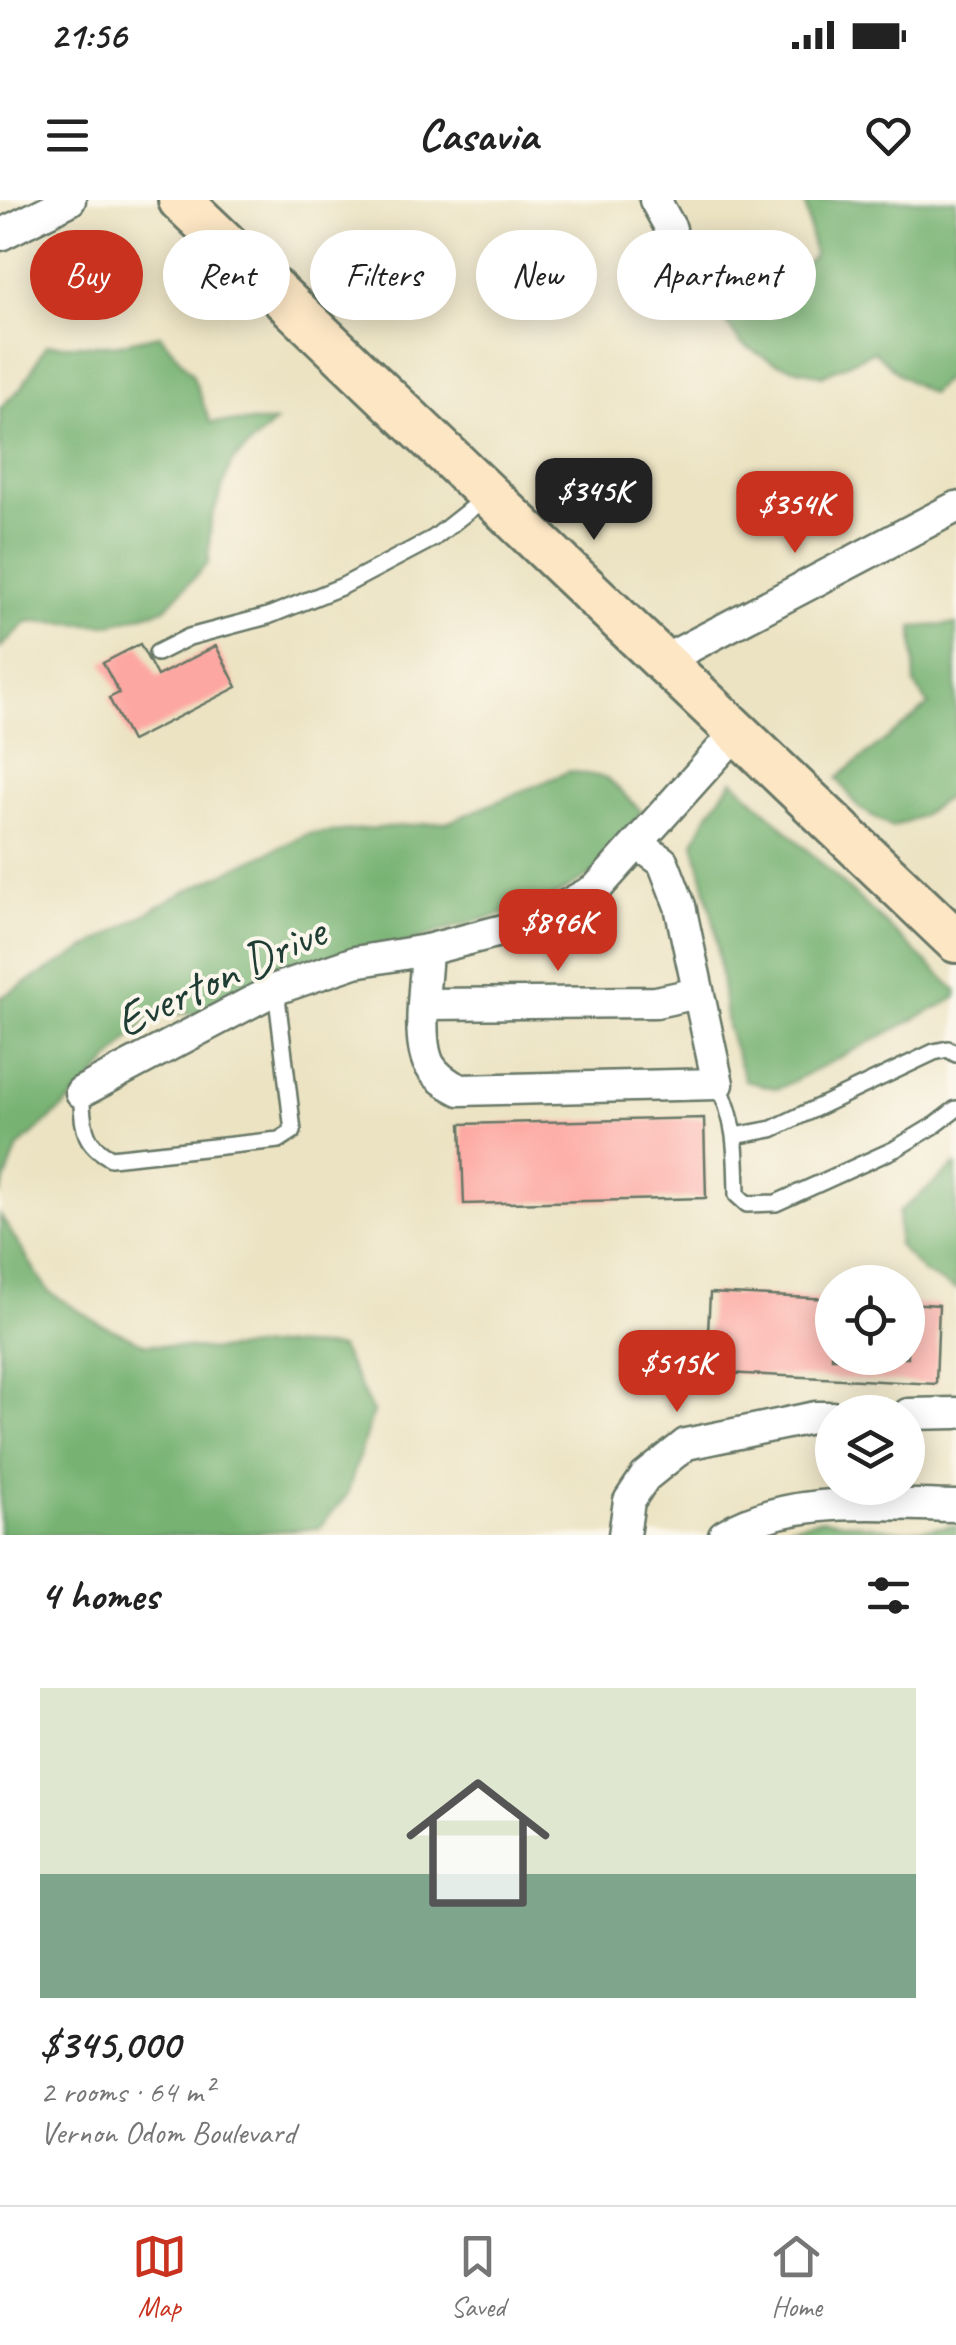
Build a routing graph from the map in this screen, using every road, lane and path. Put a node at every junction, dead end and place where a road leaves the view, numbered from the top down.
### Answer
1 (70, 200) edge
2 (180, 200) edge
3 (655, 200) edge
4 (670, 229) dead end
5 (0, 234) edge
6 (490, 494) junction
7 (956, 507) edge
8 (157, 653) dead end
9 (663, 660) junction
10 (738, 732) junction
11 (638, 844) junction
12 (956, 941) edge
13 (427, 950) junction
14 (276, 989) junction
15 (698, 994) junction
16 (424, 1004) junction
17 (956, 1054) edge
18 (718, 1084) junction
19 (82, 1092) joint
20 (956, 1108) edge
21 (735, 1136) junction
22 (956, 1413) edge
23 (925, 1414) edge
24 (815, 1420) edge
25 (956, 1506) edge
26 (624, 1535) edge
27 (724, 1535) edge

1 - 5 street
2 - 6 main road
3 - 4 street
6 - 8 lane
6 - 9 main road
7 - 9 street
9 - 10 main road
10 - 11 street, Everton Drive
10 - 12 main road
11 - 13 street, Everton Drive
11 - 15 street
13 - 14 street, Everton Drive
13 - 16 street
14 - 19 street, Everton Drive
14 - 19 lane
15 - 16 street
15 - 18 street
16 - 18 street
17 - 21 lane
18 - 21 lane
20 - 21 lane
22 - 23 street
24 - 26 street
25 - 27 street

